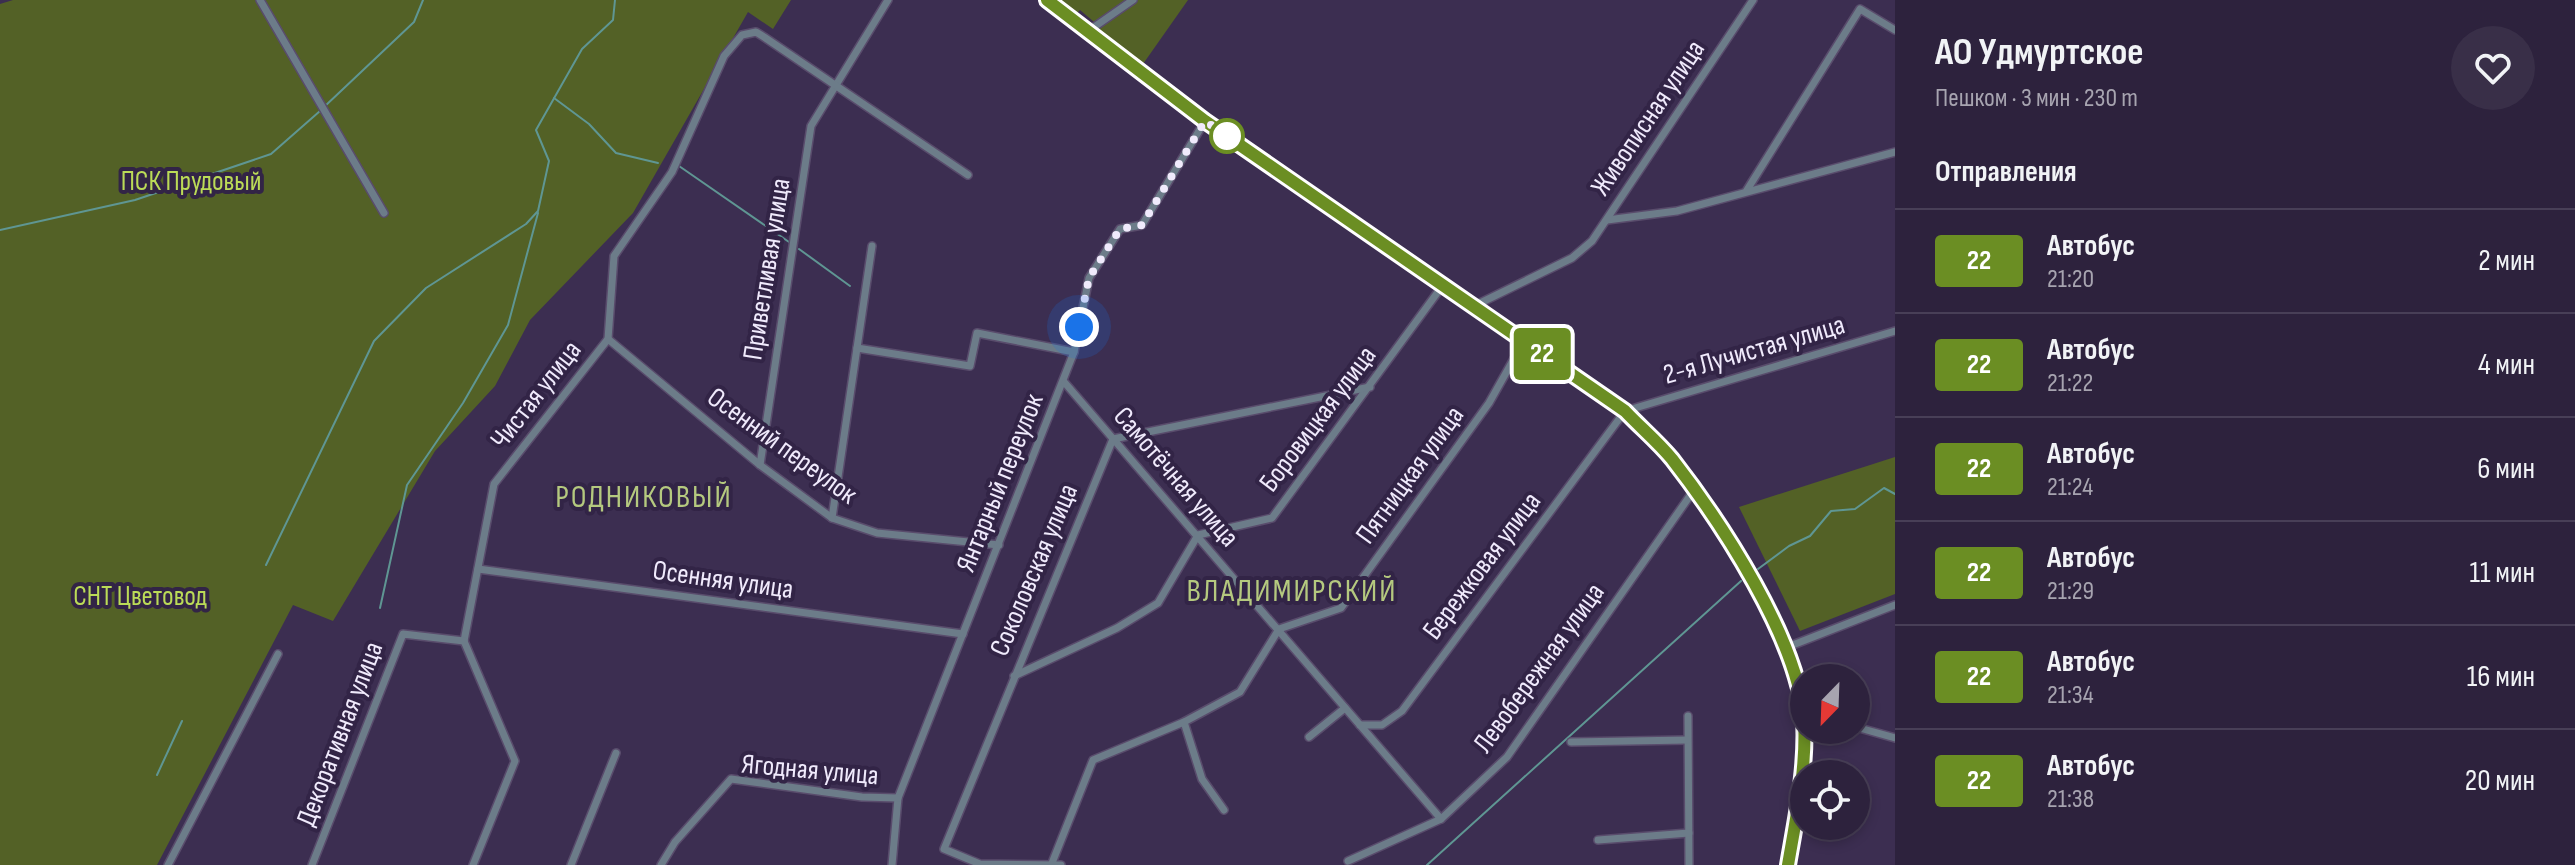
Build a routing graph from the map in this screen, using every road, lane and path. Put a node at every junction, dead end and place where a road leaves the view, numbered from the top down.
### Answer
1 (260, 0) edge
2 (888, 0) edge
3 (1047, 0) edge
4 (1133, 0) edge
5 (1742, 0) edge
6 (1752, 3) edge
7 (1895, 30) edge
8 (1087, 32) junction
9 (835, 85) junction
10 (1205, 121) junction
11 (1895, 152) edge
12 (968, 175) dead end
13 (1746, 191) junction
14 (384, 213) dead end
15 (1607, 220) junction
16 (872, 246) dead end
17 (1443, 285) junction
18 (1474, 306) junction
19 (1895, 331) edge
20 (608, 339) junction
21 (1524, 341) junction
22 (857, 348) junction
23 (1074, 352) junction
24 (1065, 383) junction
25 (1370, 387) junction
26 (1625, 411) junction
27 (1113, 439) junction
28 (760, 465) junction
29 (1694, 490) junction
30 (832, 518) junction
31 (1198, 535) junction
32 (999, 545) junction
33 (478, 569) junction
34 (1895, 605) edge
35 (1279, 629) junction
36 (963, 634) junction
37 (464, 641) junction
38 (1785, 648) junction
39 (278, 654) dead end
40 (1014, 676) junction
41 (1345, 708) junction
42 (1688, 716) dead end
43 (1184, 722) junction
44 (1360, 725) junction
45 (1870, 731) edge
46 (1309, 737) dead end
47 (1895, 738) edge
48 (1687, 740) junction
49 (1571, 742) dead end
50 (616, 753) dead end
51 (898, 798) junction
52 (1224, 810) dead end
53 (1441, 819) junction
54 (1689, 833) junction
55 (1598, 840) dead end
56 (1348, 861) dead end
57 (1057, 864) edge
58 (168, 865) edge
59 (312, 865) edge
60 (473, 865) edge
61 (571, 865) edge
62 (661, 865) edge
63 (892, 865) edge
64 (1689, 865) edge
65 (1788, 865) edge

1 - 14 street
2 - 9 street
3 - 8 street
4 - 8 street
5 - 6 street
6 - 15 street, Живописная улица
7 - 13 street
8 - 10 street
9 - 12 street
9 - 20 street, Чистая улица
9 - 28 street, Приветливая улица
10 - 17 street
10 - 23 street, Янтарный переулок
11 - 13 street
13 - 15 street
15 - 18 street, Живописная улица
16 - 22 street
17 - 18 street
17 - 25 street, Боровицкая улица
18 - 21 street
19 - 26 street, 2-я Лучистая улица
20 - 28 street, Осенний переулок
20 - 33 street, Чистая улица
21 - 26 street
21 - 35 street, Пятницкая улица
22 - 23 street
22 - 30 street
23 - 24 street, Янтарный переулок
24 - 27 street, Самотёчная улица
24 - 32 street, Янтарный переулок
25 - 27 street
25 - 31 street, Боровицкая улица
26 - 29 street
26 - 44 street, Бережковая улица
27 - 31 street, Самотёчная улица
27 - 40 street, Соколовская улица
28 - 30 street, Осенний переулок
29 - 38 street
29 - 53 street, Левобережная улица
30 - 32 street, Осенний переулок
31 - 35 street, Самотёчная улица
31 - 40 street
32 - 36 street, Янтарный переулок
33 - 36 street, Осенняя улица
33 - 37 street, Чистая улица
34 - 38 street
35 - 41 street, Самотёчная улица
35 - 43 street
36 - 51 street, Янтарный переулок
37 - 59 street, Декоративная улица
37 - 60 street
38 - 65 street
39 - 58 street
40 - 57 street, Соколовская улица
41 - 44 street, Самотёчная улица
41 - 46 street
42 - 48 street
43 - 52 street
43 - 57 street
44 - 53 street, Самотёчная улица
45 - 47 street
48 - 49 street
48 - 54 street
50 - 61 street
51 - 62 street, Ягодная улица
51 - 63 street, Янтарный переулок
53 - 56 street, Левобережная улица
54 - 55 street
54 - 64 street

